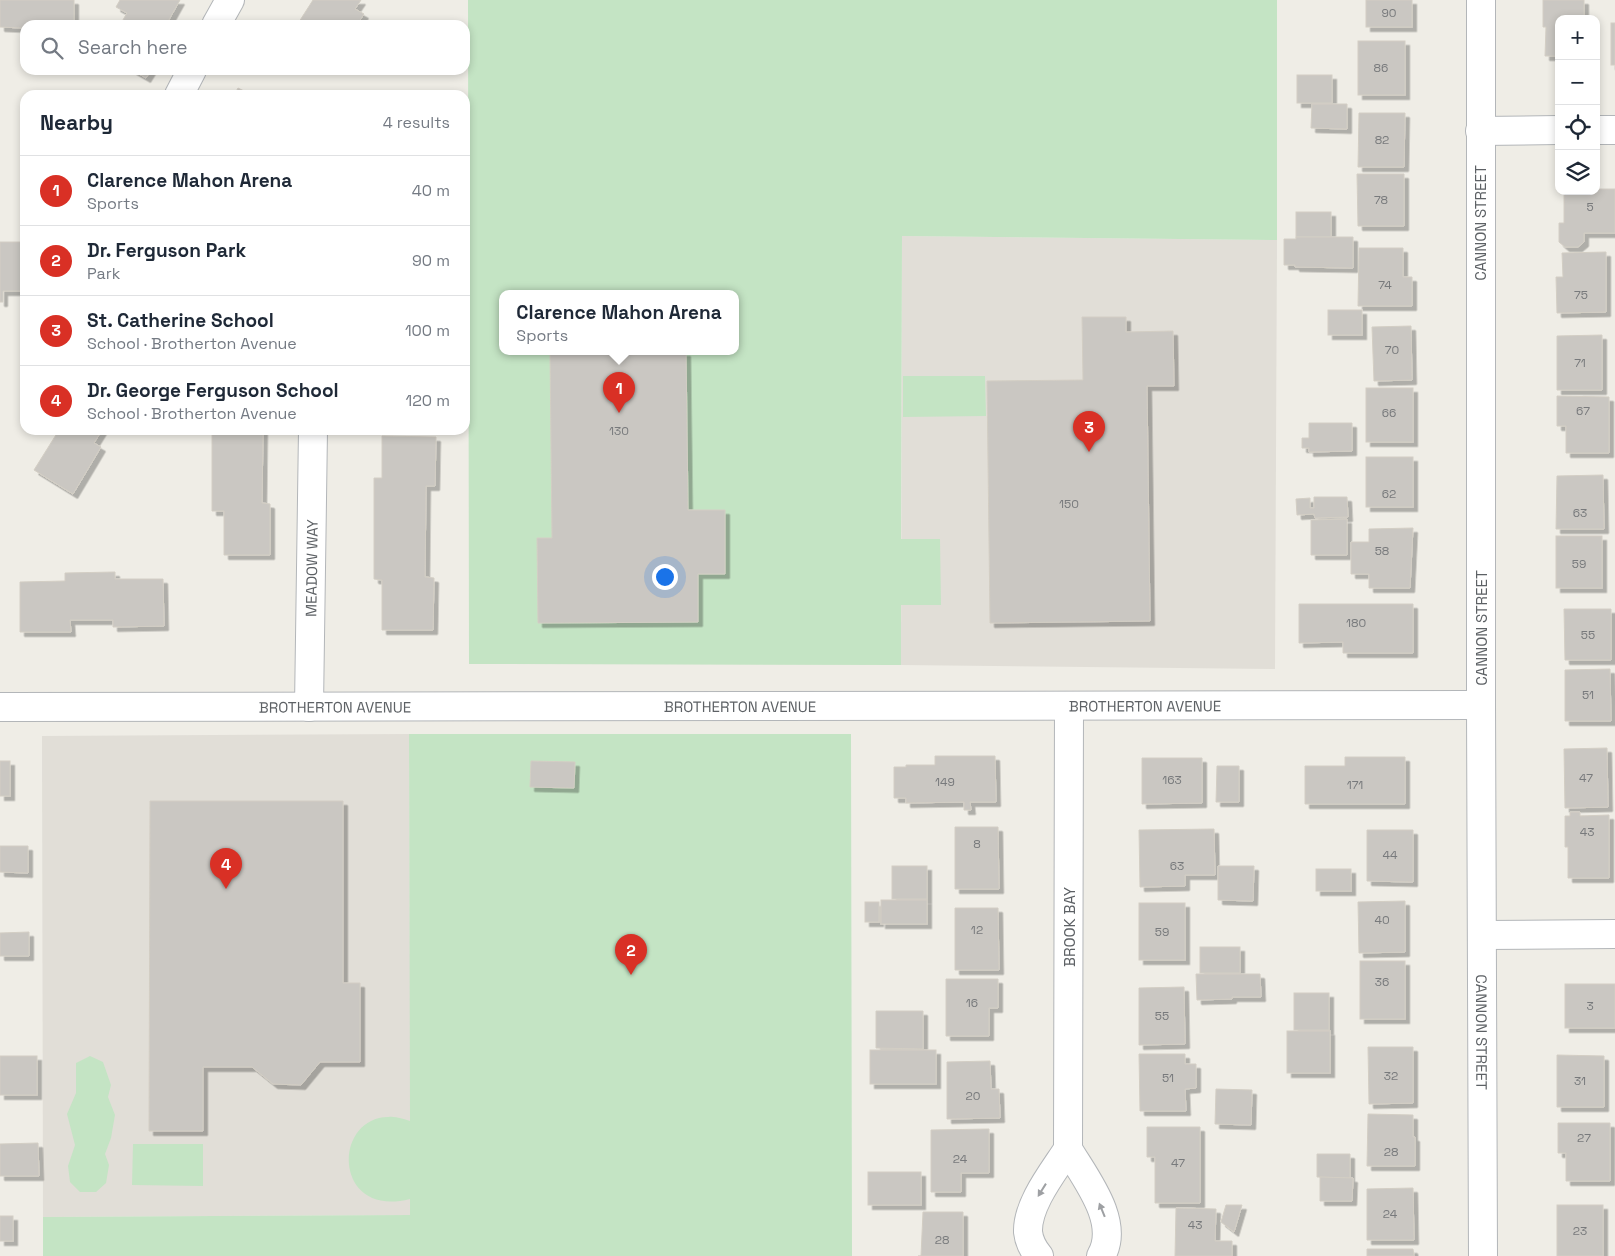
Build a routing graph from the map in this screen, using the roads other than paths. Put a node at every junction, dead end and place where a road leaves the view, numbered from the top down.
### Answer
1 (230, 0) edge
2 (1481, 0) edge
3 (219, 20) edge
4 (189, 75) edge
5 (181, 90) edge
6 (1555, 130) edge
7 (1600, 130) edge
8 (1615, 130) edge
9 (1480, 131) junction
10 (313, 435) edge
11 (1481, 705) junction
12 (0, 706) edge
13 (1069, 706) junction
14 (309, 707) junction
15 (1615, 934) edge
16 (1482, 935) junction
17 (1068, 1149) junction
18 (1039, 1256) edge
19 (1101, 1256) edge
20 (1483, 1256) edge

1 - 3 street
2 - 9 street, CANNON STREET
4 - 5 street
6 - 9 street
7 - 8 street
9 - 11 street, CANNON STREET
10 - 14 street, MEADOW WAY
11 - 13 street, BROTHERTON AVENUE
11 - 16 street, CANNON STREET
12 - 14 street, BROTHERTON AVENUE
13 - 14 street, BROTHERTON AVENUE
13 - 17 street, BROOK BAY
15 - 16 street
16 - 20 street, CANNON STREET
17 -> 18 street
19 -> 17 street

